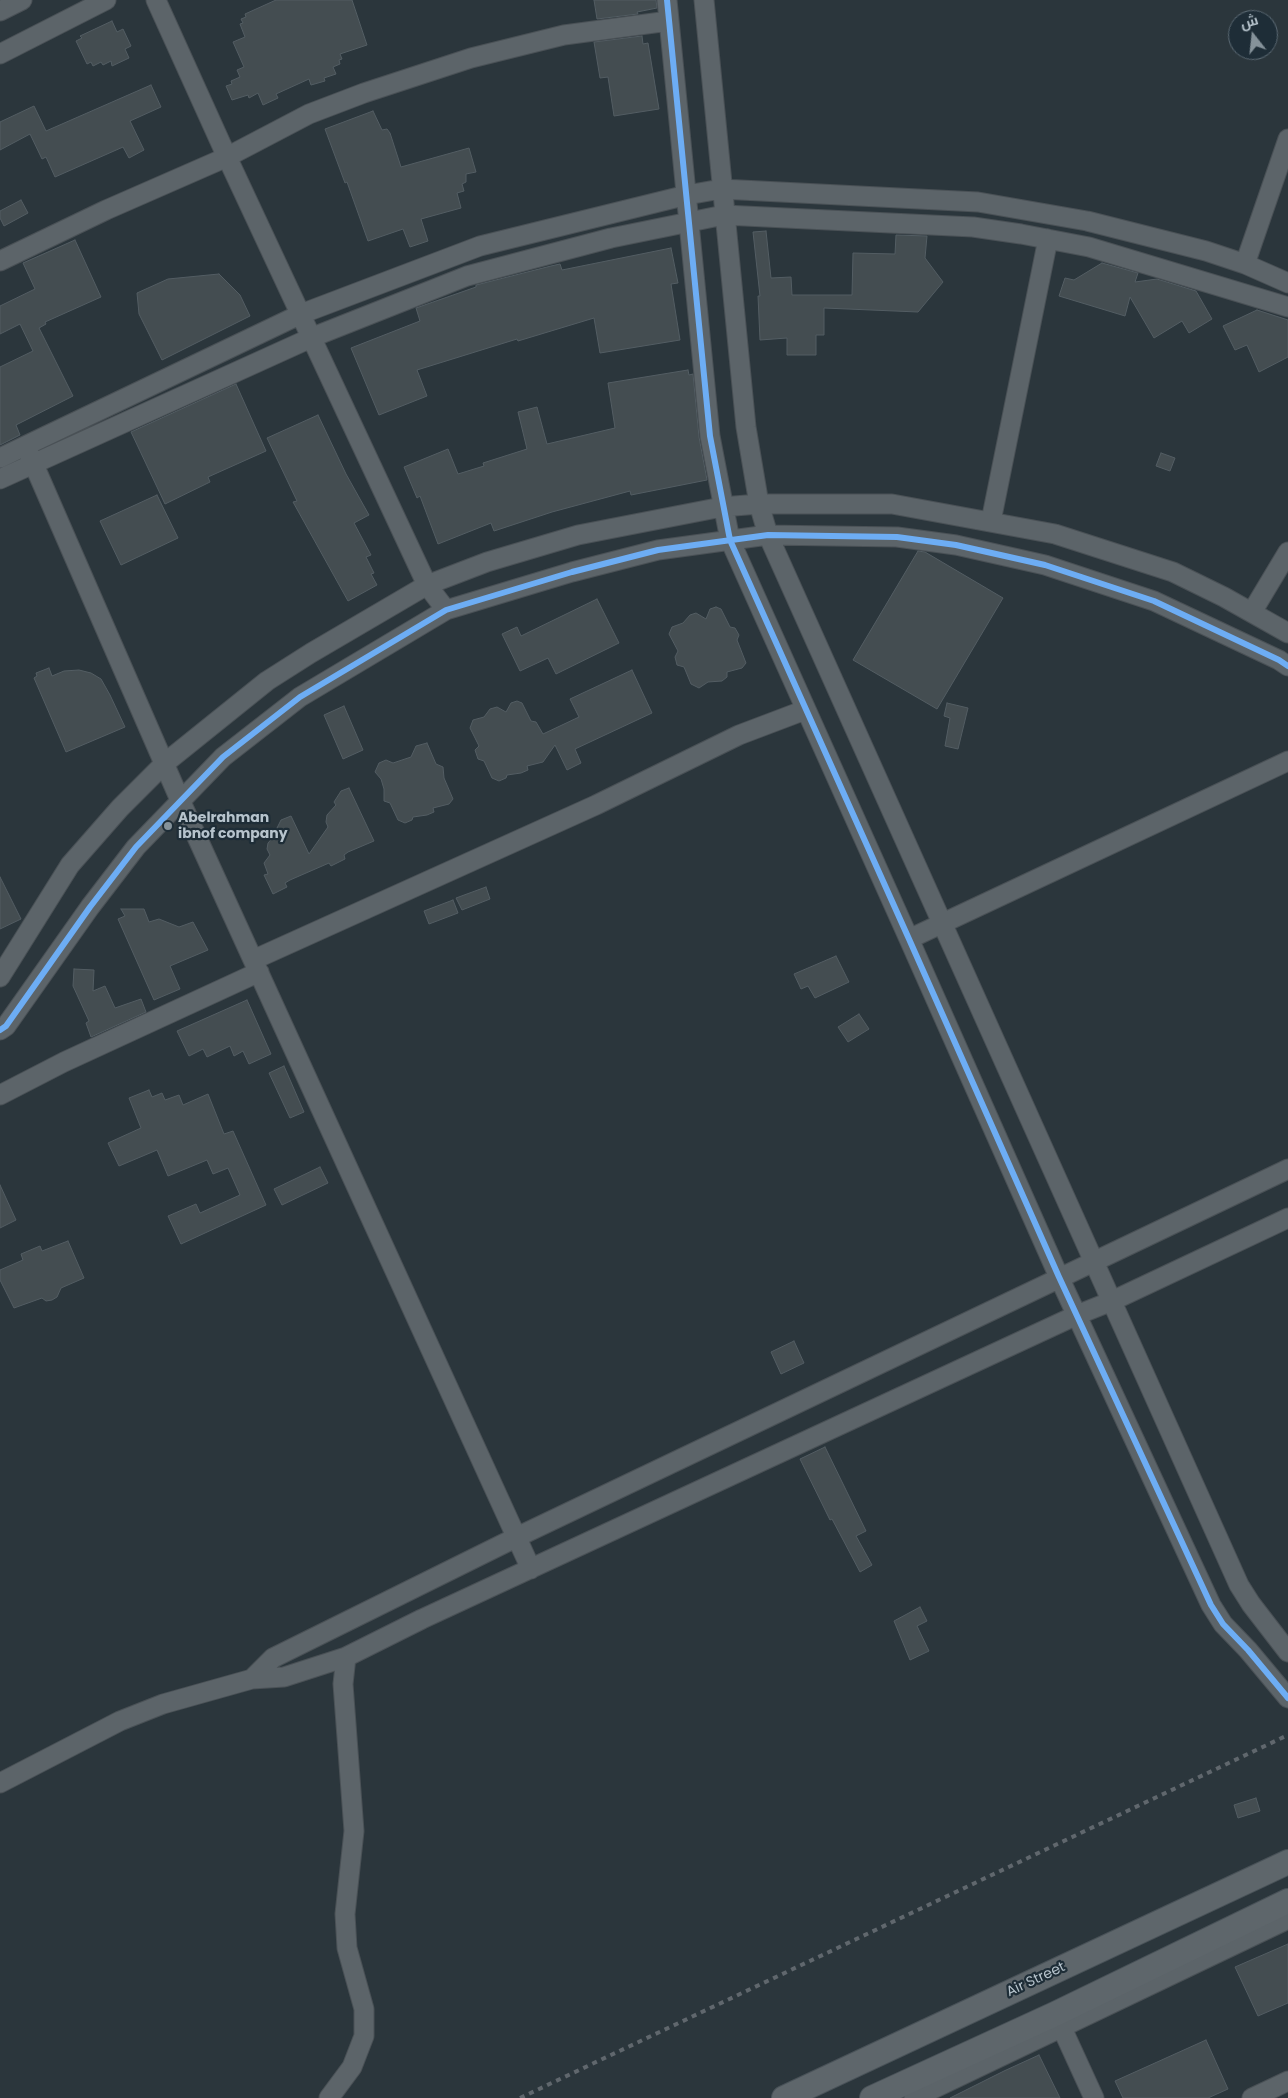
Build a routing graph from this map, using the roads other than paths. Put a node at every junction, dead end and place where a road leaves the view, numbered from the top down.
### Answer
1 (22, 0) edge
2 (106, 0) edge
3 (156, 0) edge
4 (667, 0) edge
5 (704, 0) edge
6 (0, 11) edge
7 (669, 21) junction
8 (0, 54) edge
9 (1288, 139) edge
10 (227, 157) junction
11 (721, 189) junction
12 (687, 196) junction
13 (724, 215) junction
14 (689, 223) junction
15 (1048, 240) junction
16 (0, 261) edge
17 (1245, 264) junction
18 (1288, 282) edge
19 (1288, 307) edge
20 (301, 314) junction
21 (313, 337) junction
22 (26, 446) junction
23 (0, 458) edge
24 (34, 462) junction
25 (0, 479) edge
26 (759, 504) junction
27 (722, 507) junction
28 (991, 522) junction
29 (768, 535) junction
30 (730, 540) junction
31 (1288, 552) edge
32 (427, 585) junction
33 (446, 610) junction
34 (1252, 612) junction
35 (1288, 633) edge
36 (1288, 666) edge
37 (806, 710) junction
38 (1288, 762) edge
39 (165, 763) junction
40 (180, 800) junction
41 (944, 924) junction
42 (909, 939) junction
43 (256, 966) junction
44 (0, 977) edge
45 (2, 1026) edge
46 (0, 1095) edge
47 (1288, 1169) edge
48 (1288, 1218) edge
49 (1093, 1263) junction
50 (1059, 1277) junction
51 (1112, 1301) junction
52 (1077, 1316) junction
53 (515, 1538) junction
54 (531, 1569) junction
55 (1282, 1634) edge
56 (1248, 1650) junction
57 (1288, 1652) edge
58 (346, 1658) junction
59 (252, 1679) junction
60 (1288, 1698) edge
61 (0, 1782) edge
62 (1288, 1862) edge
63 (1288, 1901) edge
64 (1288, 1919) edge
65 (1058, 2020) junction
66 (1288, 2081) edge
67 (329, 2098) edge
68 (784, 2098) edge
69 (872, 2098) edge
70 (914, 2098) edge
71 (1094, 2098) edge
72 (1252, 2098) edge

1 - 6 street
2 - 8 street
3 - 10 street
4 - 7 street
5 - 11 street
7 - 10 street
7 - 12 street
9 - 17 street
10 - 16 street
10 - 20 street
11 - 12 street
11 - 13 street
11 - 17 street
12 - 14 street
12 - 20 street
13 - 14 street
13 - 15 street
13 - 26 street
14 - 21 street
14 - 27 street
15 - 19 street
15 - 28 street
17 - 18 street
20 - 21 street
20 - 22 street
21 - 24 street
21 - 32 street
22 - 23 street
22 - 24 street
24 - 25 street
24 - 39 street
26 - 27 street
26 - 28 street
26 - 29 street
27 - 30 street
27 - 32 street
28 - 34 street
29 - 30 street
29 - 36 street
29 - 41 street
30 - 33 street
30 - 37 street
31 - 34 street
32 - 33 street
32 - 39 street
33 - 40 street
34 - 35 street
37 - 42 street
37 - 43 street
38 - 41 street
39 - 40 street
39 - 44 street
40 - 43 street
40 - 45 street
41 - 42 street
41 - 49 street
42 - 50 street
43 - 46 street
43 - 53 street
47 - 49 street
48 - 51 street
49 - 50 street
49 - 51 street
50 - 52 street
50 - 53 street
51 - 52 street
51 - 55 street
52 - 54 street
52 - 56 street
53 - 54 street
53 - 59 street
54 - 58 street
55 - 56 street
55 - 57 street
56 - 60 street
58 - 59 street
58 - 67 street
59 - 61 street
62 - 68 main road, Air Street
63 - 65 main road
64 - 65 street
65 - 69 main road
65 - 70 street
65 - 71 street
66 - 72 street

